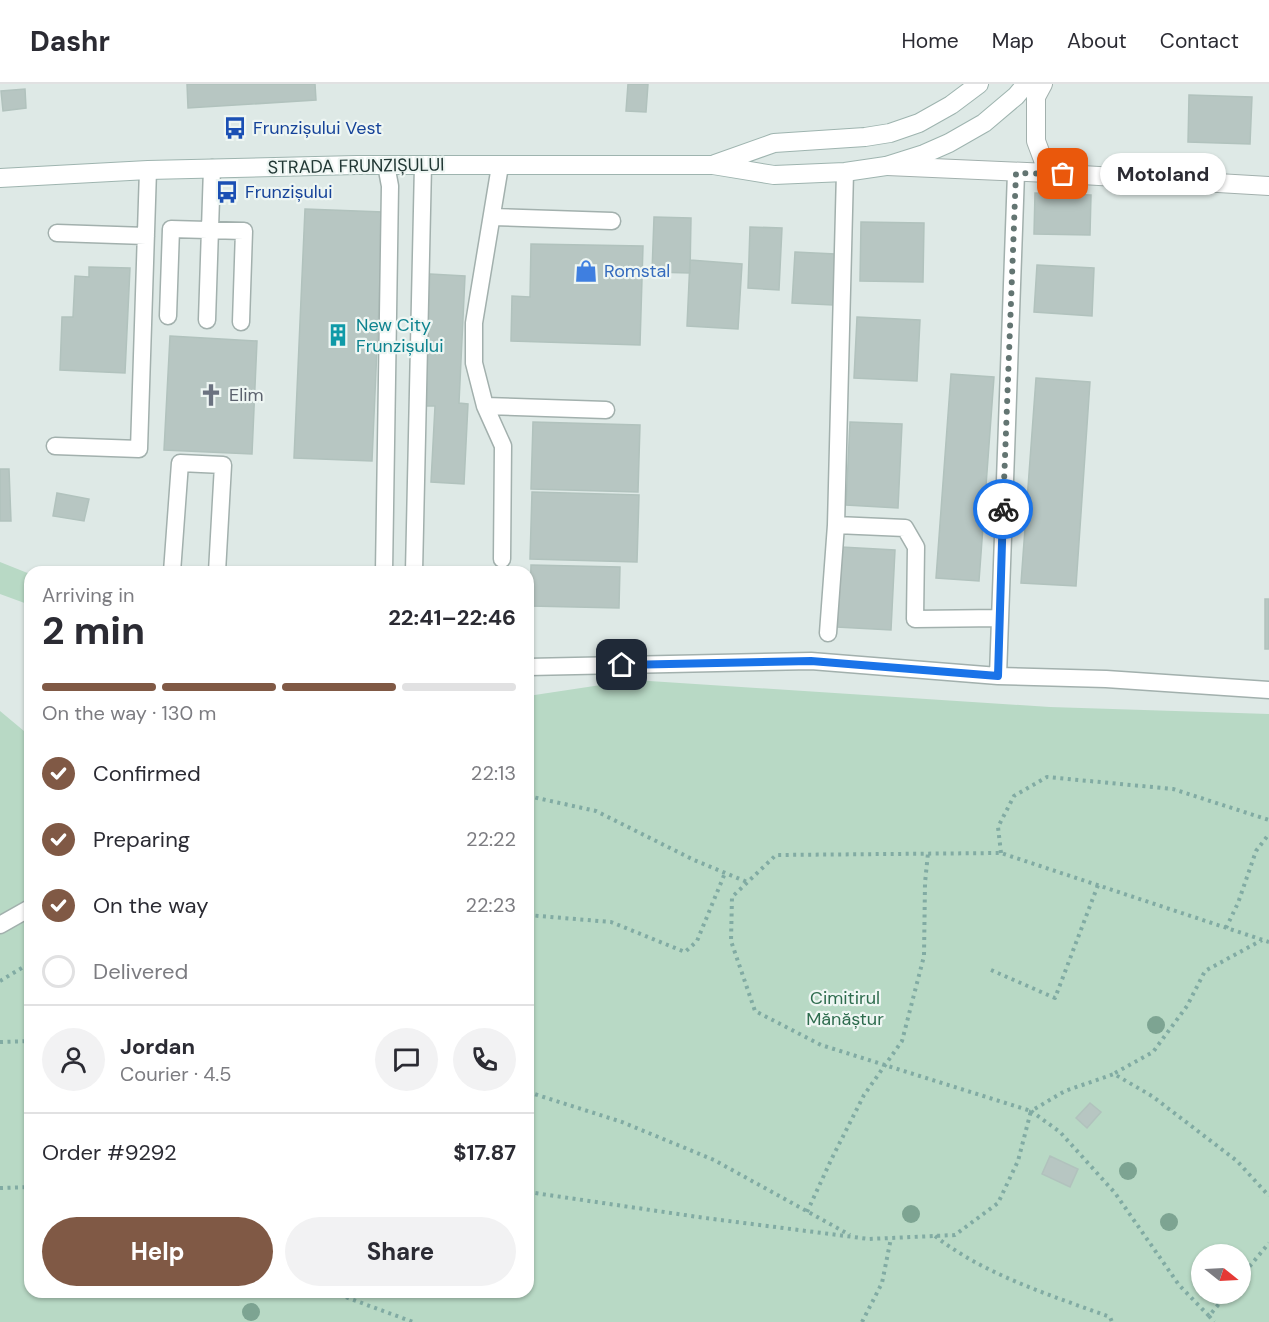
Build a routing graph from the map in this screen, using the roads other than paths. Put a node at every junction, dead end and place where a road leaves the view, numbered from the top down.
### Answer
1 (979, 84) edge
2 (1026, 84) edge
3 (1043, 84) edge
4 (386, 165) junction
5 (423, 165) junction
6 (713, 165) junction
7 (500, 166) junction
8 (886, 166) junction
9 (212, 168) junction
10 (148, 170) junction
11 (845, 172) junction
12 (1016, 173) junction
13 (1048, 173) junction
14 (0, 178) edge
15 (1269, 186) edge
16 (492, 218) junction
17 (612, 221) dead end
18 (210, 230) junction
19 (57, 232) dead end
20 (146, 236) junction
21 (168, 316) dead end
22 (207, 320) dead end
23 (241, 322) dead end
24 (485, 406) junction
25 (606, 410) dead end
26 (55, 446) dead end
27 (836, 525) junction
28 (502, 559) dead end
29 (172, 566) edge
30 (217, 566) edge
31 (384, 566) edge
32 (414, 566) edge
33 (1000, 618) junction
34 (828, 633) dead end
35 (534, 667) edge
36 (998, 676) junction
37 (1269, 690) edge
38 (24, 911) edge
39 (0, 925) edge

1 - 6 main road, STRADA FRUNZIȘULUI
2 - 8 main road, STRADA FRUNZIȘULUI
3 - 13 main road
4 - 5 main road, STRADA FRUNZIȘULUI
4 - 9 main road, STRADA FRUNZIȘULUI
4 - 31 lane
5 - 7 main road, STRADA FRUNZIȘULUI
5 - 32 lane
6 - 7 main road, STRADA FRUNZIȘULUI
6 - 11 main road, STRADA FRUNZIȘULUI
7 - 16 lane
8 - 11 main road, STRADA FRUNZIȘULUI
8 - 12 main road, STRADA FRUNZIȘULUI
9 - 10 main road, STRADA FRUNZIȘULUI
9 - 18 lane
10 - 14 main road, STRADA FRUNZIȘULUI
10 - 20 lane
11 - 27 lane
12 - 13 main road, STRADA FRUNZIȘULUI
12 - 33 lane
13 - 15 main road, STRADA FRUNZIȘULUI
16 - 17 lane
16 - 24 lane
18 - 21 lane
18 - 22 lane
18 - 23 lane
19 - 20 lane
20 - 26 lane
24 - 25 lane
24 - 28 lane
27 - 33 lane
27 - 34 lane
29 - 30 lane
33 - 36 lane
35 - 36 lane
36 - 37 lane
38 - 39 lane

